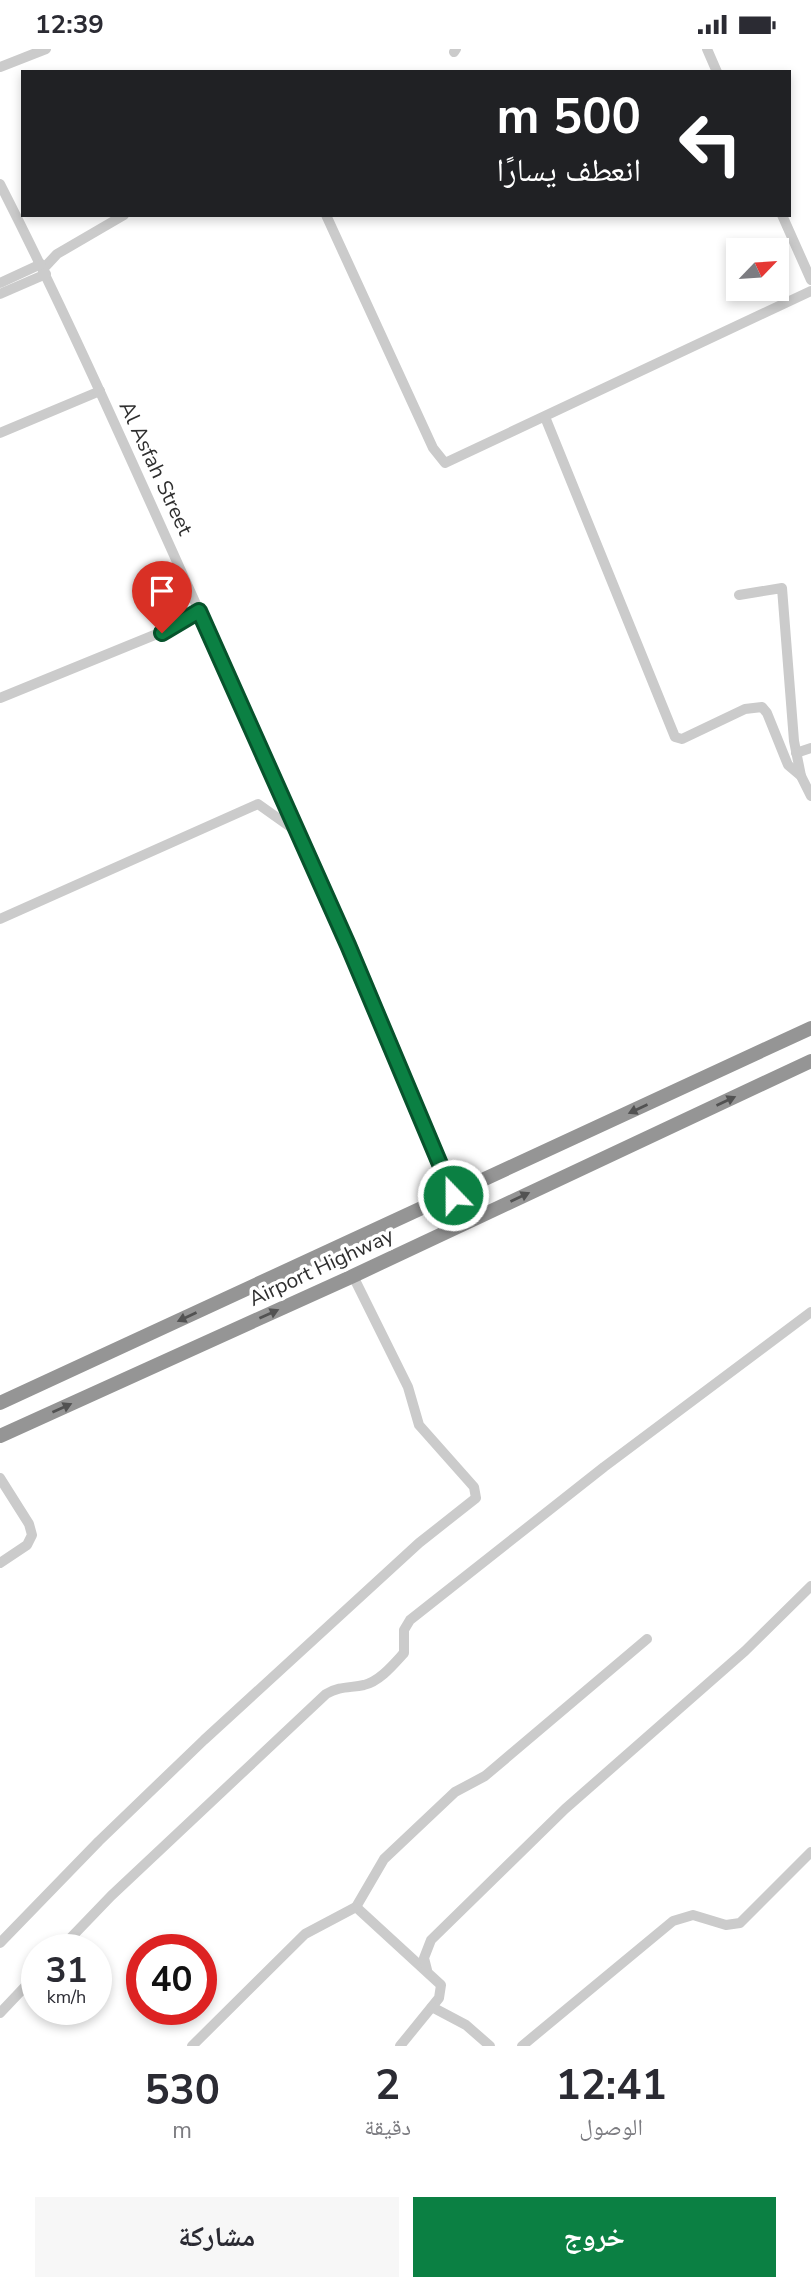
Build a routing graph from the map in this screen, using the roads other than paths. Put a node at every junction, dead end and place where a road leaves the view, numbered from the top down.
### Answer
1 (46, 49) edge
2 (706, 49) edge
3 (0, 67) edge
4 (716, 70) edge
5 (0, 184) edge
6 (121, 217) edge
7 (327, 217) edge
8 (783, 217) edge
9 (43, 269) junction
10 (811, 280) edge
11 (0, 283) edge
12 (811, 291) edge
13 (0, 294) edge
14 (100, 391) junction
15 (545, 417) junction
16 (0, 433) edge
17 (739, 595) dead end
18 (199, 611) junction
19 (0, 698) edge
20 (811, 748) edge
21 (796, 753) junction
22 (801, 776) junction
23 (811, 796) edge
24 (298, 833) junction
25 (0, 919) edge
26 (811, 1028) edge
27 (811, 1061) edge
28 (453, 1195) junction
29 (353, 1276) junction
30 (811, 1312) edge
31 (1, 1399) edge
32 (0, 1436) edge
33 (0, 1478) edge
34 (0, 1563) edge
35 (811, 1585) edge
36 (647, 1639) dead end
37 (811, 1852) edge
38 (356, 1907) junction
39 (74, 1934) edge
40 (0, 1943) edge
41 (427, 1970) junction
42 (21, 1991) edge
43 (432, 2007) junction
44 (0, 2013) edge
45 (192, 2046) edge
46 (400, 2046) edge
47 (490, 2046) edge
48 (522, 2046) edge

1 - 3 street
2 - 4 street
5 - 9 street, Al Asfah Street
6 - 9 street
7 - 15 street
8 - 10 street
9 - 11 street
9 - 13 street
9 - 14 street, Al Asfah Street
12 - 15 street
14 - 16 street
14 - 18 street, Al Asfah Street
15 - 22 street
17 - 21 street
18 - 19 street
18 - 24 street, Al Asfah Street
20 - 21 street
21 - 22 street
22 - 23 street
24 - 25 street
24 - 28 street, Al Asfah Street
26 -> 28 highway, Airport Highway
29 -> 27 highway, Airport Highway
28 -> 31 highway, Airport Highway
32 -> 29 highway, Airport Highway
29 - 40 street
30 - 39 street
33 - 34 street
35 - 41 street
36 - 38 street
37 - 48 street
38 - 41 street
38 - 45 street
41 - 43 street
42 - 44 street
43 - 46 street
43 - 47 street

